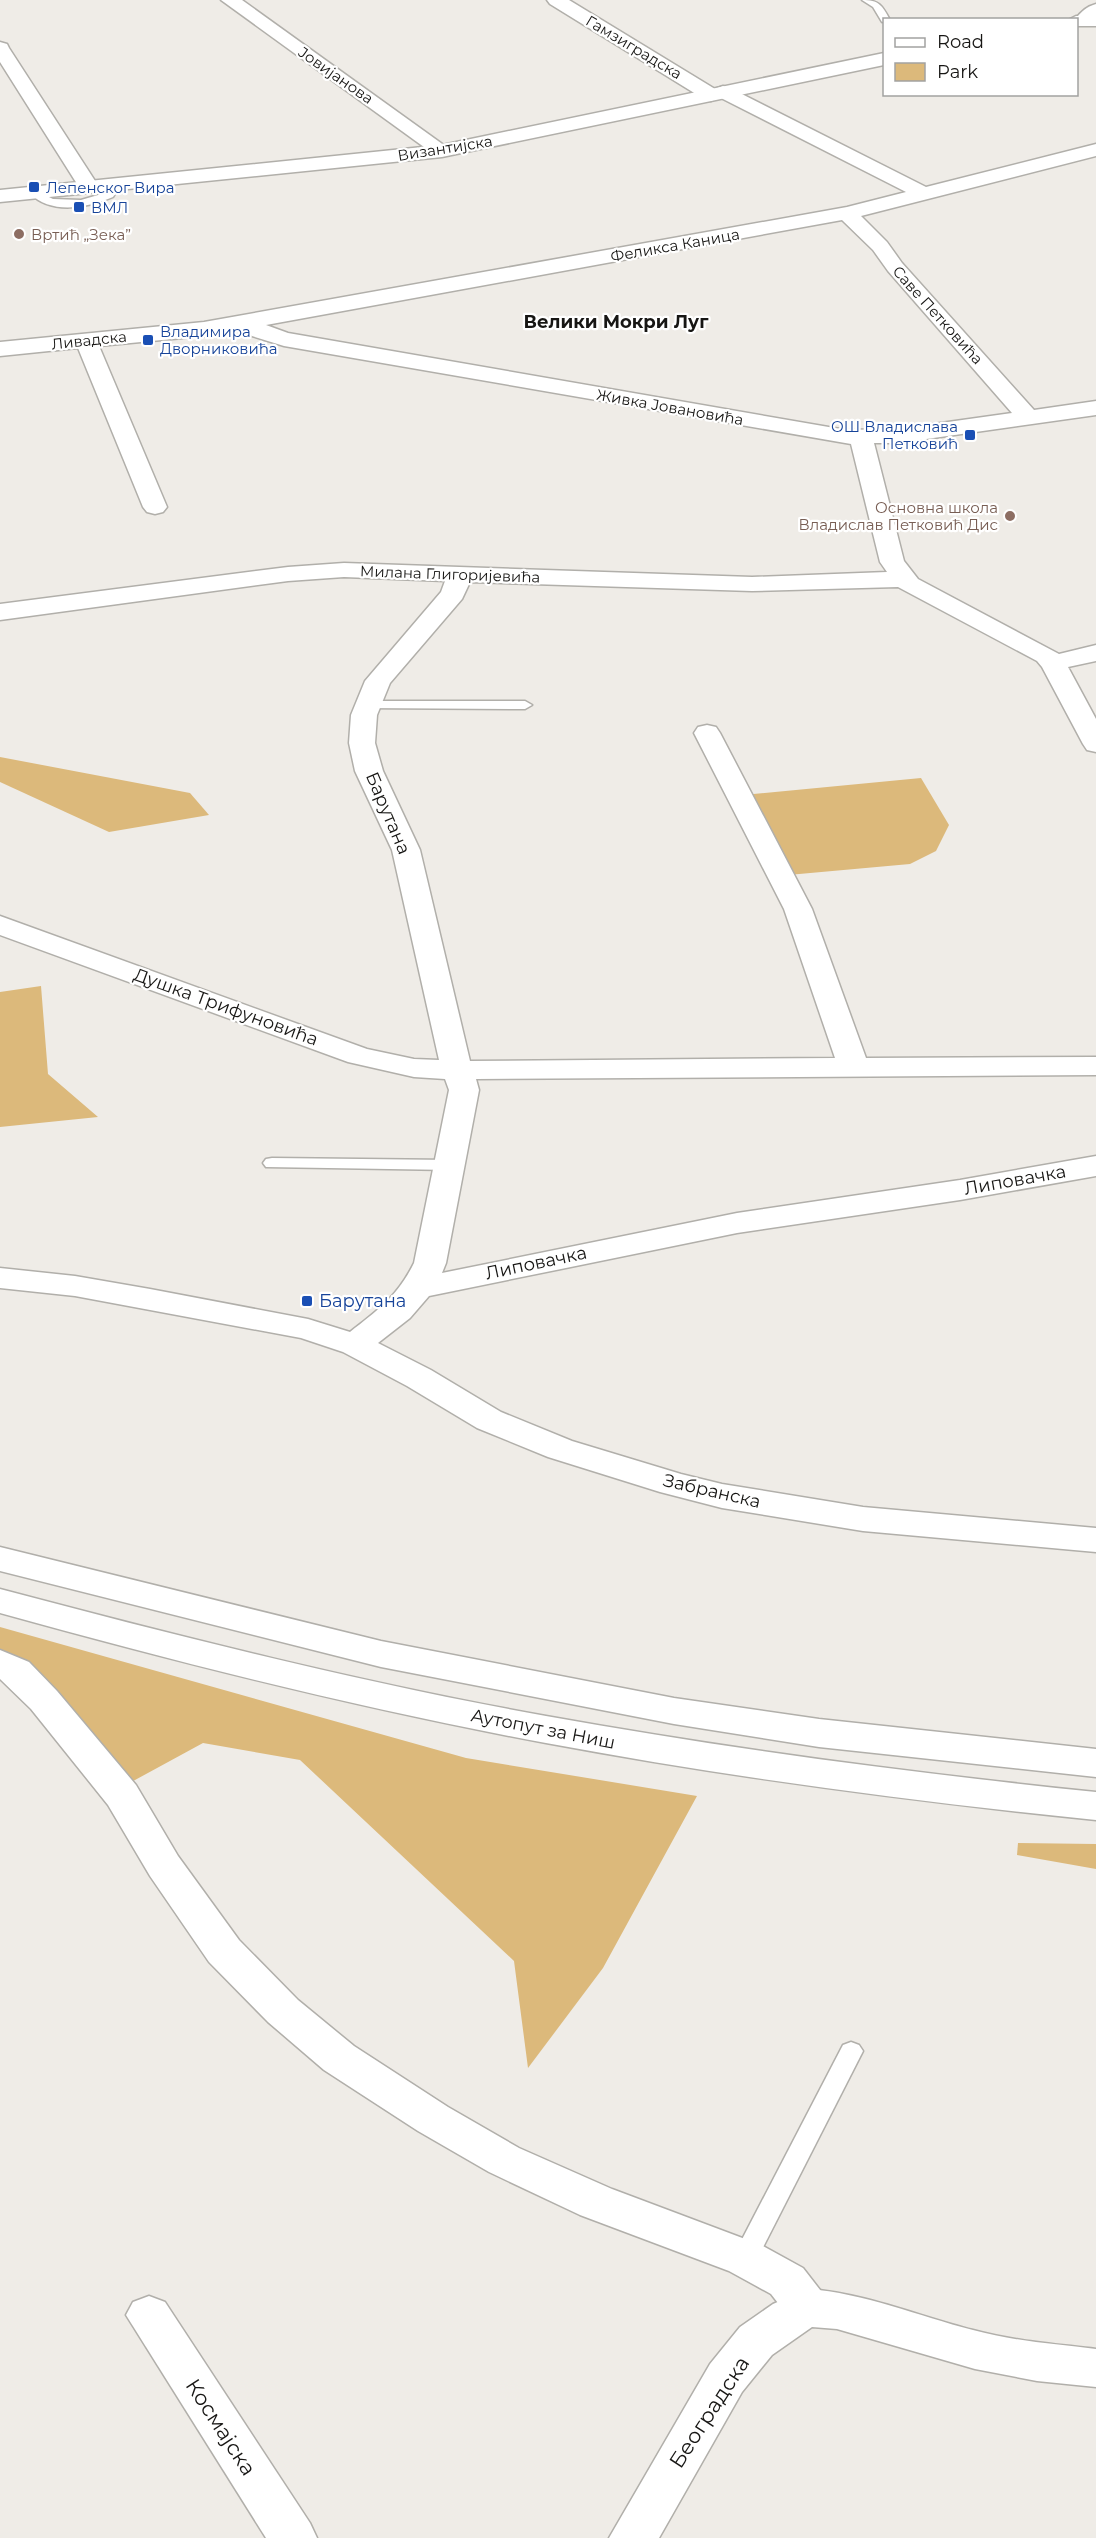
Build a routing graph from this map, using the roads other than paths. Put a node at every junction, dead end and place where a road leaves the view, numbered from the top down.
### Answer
1 (230, 0) edge
2 (556, 0) edge
3 (867, 0) edge
4 (884, 18) edge
5 (0, 48) edge
6 (883, 59) edge
7 (717, 93) junction
8 (1096, 150) edge
9 (442, 151) junction
10 (116, 184) junction
11 (89, 187) junction
12 (35, 193) junction
13 (925, 194) junction
14 (0, 196) edge
15 (847, 213) junction
16 (249, 322) junction
17 (86, 341) junction
18 (0, 349) edge
19 (1096, 408) edge
20 (1028, 417) junction
21 (861, 438) junction
22 (155, 507) dead end
23 (460, 574) junction
24 (903, 579) junction
25 (0, 612) edge
26 (1096, 653) edge
27 (1053, 663) junction
28 (367, 705) junction
29 (525, 705) dead end
30 (707, 733) dead end
31 (1096, 744) edge
32 (0, 925) edge
33 (1096, 1066) edge
34 (854, 1068) junction
35 (457, 1070) junction
36 (272, 1163) dead end
37 (451, 1165) junction
38 (1096, 1167) edge
39 (0, 1278) edge
40 (418, 1288) junction
41 (355, 1345) junction
42 (1096, 1540) edge
43 (0, 1559) edge
44 (0, 1601) edge
45 (0, 1663) edge
46 (1096, 1763) edge
47 (1096, 1806) edge
48 (852, 2051) dead end
49 (745, 2258) junction
50 (808, 2308) junction
51 (149, 2315) dead end
52 (1096, 2368) edge
53 (293, 2538) edge
54 (633, 2538) edge

1 - 9 main road, Јовијанова
2 - 7 main road, Гамзиградска
3 - 4 lane
5 - 11 main road
6 - 7 main road, Византијска
7 - 9 main road, Византијска
7 - 13 main road, Гамзиградска
8 - 13 main road, Феликса Каница
9 - 10 main road, Византијска
10 - 11 main road, Византијска
10 - 12 lane
11 - 12 main road, Византијска
12 - 14 main road, Византијска
13 - 15 main road, Феликса Каница
15 - 16 main road, Феликса Каница
15 - 20 main road, Саве Петковића
16 - 17 main road, Ливадска
16 - 21 main road, Живка Јовановића
17 - 18 main road, Ливадска
17 - 22 main road
19 - 20 main road, Живка Јовановића
20 - 21 main road, Живка Јовановића
21 - 24 main road
23 - 24 main road, Милана Глигоријевића
23 - 25 main road, Милана Глигоријевића
23 - 28 main road, Барутана
24 - 27 main road
26 - 27 main road
27 - 31 main road
28 - 29 lane
28 - 35 main road, Барутана
30 - 34 main road
32 - 35 main road, Душка Трифуновића
33 - 34 main road, Душка Трифуновића
34 - 35 main road, Душка Трифуновића
35 - 37 main road, Барутана
36 - 37 lane
37 - 40 main road, Барутана
38 - 40 main road, Липовачка
39 - 41 main road
40 - 41 main road
41 - 42 main road, Забранска
43 - 46 main road
44 - 47 main road, Аутопут за Ниш
45 - 49 main road
48 - 49 lane
49 - 50 main road
50 - 52 main road
50 - 54 main road, Београдска
51 - 53 main road, Космајска

